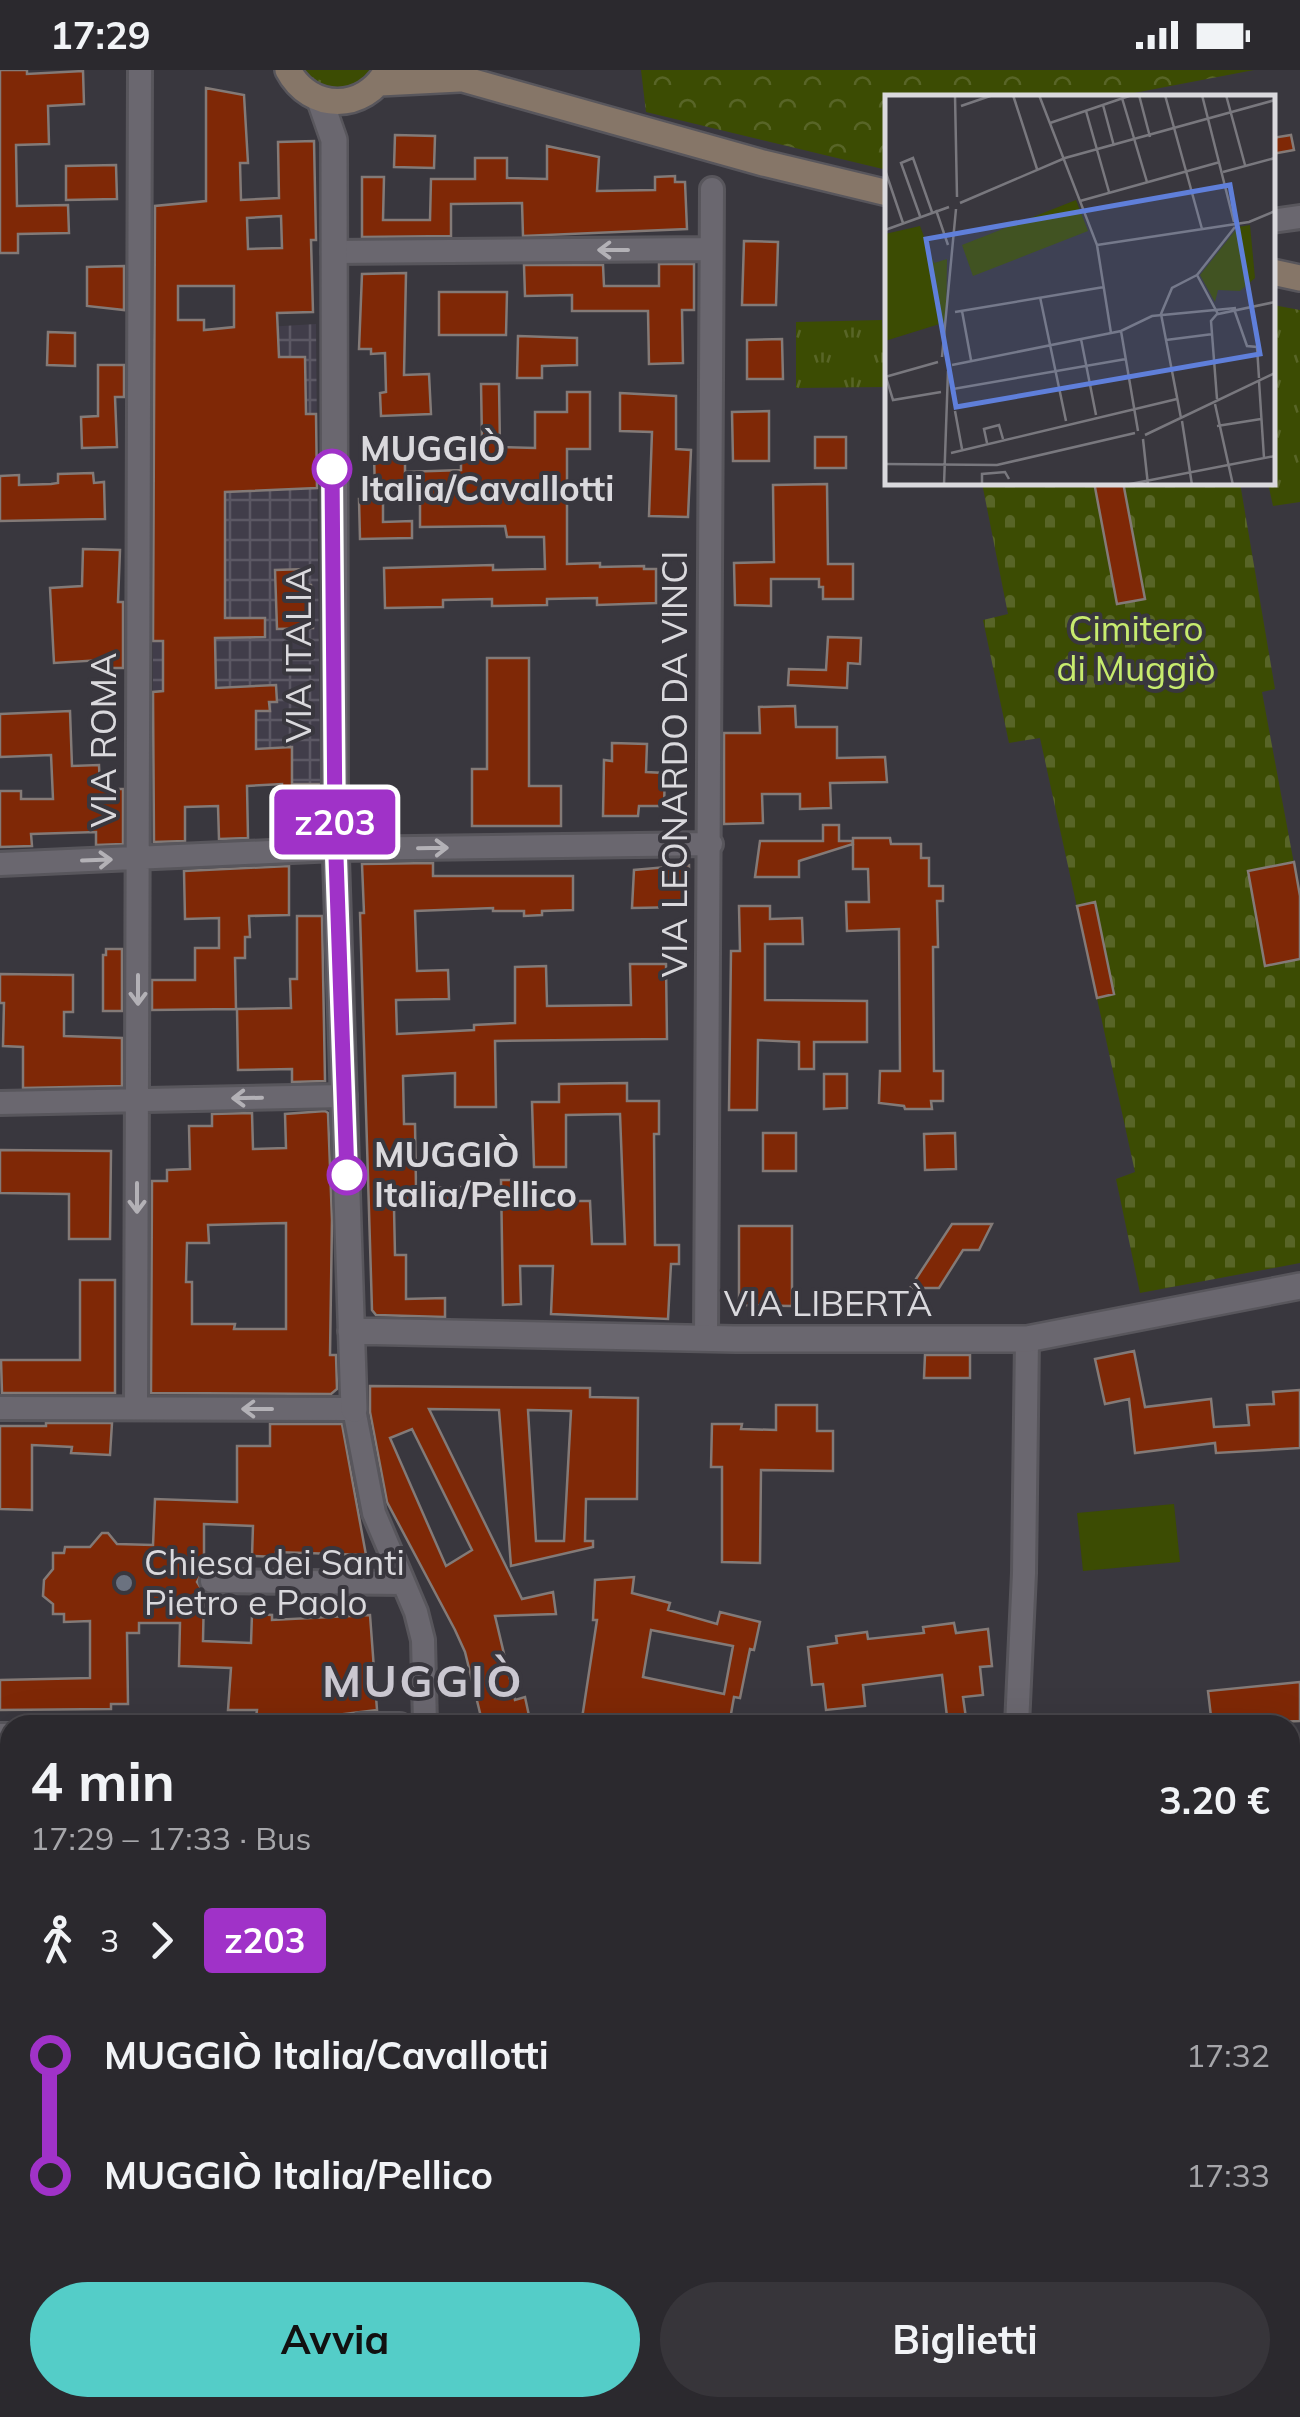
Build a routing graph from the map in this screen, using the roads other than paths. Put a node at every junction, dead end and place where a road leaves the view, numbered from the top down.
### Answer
1 (288, 70) edge
2 (140, 72) edge
3 (453, 75) edge
4 (383, 76) edge
5 (320, 100) junction
6 (354, 100) junction
7 (334, 140) junction
8 (712, 189) dead end
9 (885, 192) edge
10 (1300, 217) edge
11 (1275, 221) edge
12 (710, 249) junction
13 (333, 252) junction
14 (1275, 273) edge
15 (1300, 278) edge
16 (710, 844) junction
17 (336, 850) junction
18 (139, 858) junction
19 (0, 864) edge
20 (344, 1096) junction
21 (138, 1100) junction
22 (0, 1103) edge
23 (1300, 1286) edge
24 (352, 1331) junction
25 (706, 1338) junction
26 (1027, 1340) junction
27 (0, 1408) edge
28 (136, 1408) junction
29 (354, 1409) junction
30 (212, 1581) dead end
31 (403, 1583) junction
32 (425, 1715) edge
33 (1017, 1715) edge

1 - 5 main road, VIA ITALIA
2 - 18 street, VIA ROMA
3 - 4 main road
3 - 9 main road
4 - 6 main road
5 - 6 main road
5 - 7 street, VIA ITALIA
6 - 7 street, VIA ITALIA
7 - 13 street, VIA ITALIA
8 - 12 street, VIA LEONARDO DA VINCI
10 - 11 street
12 -> 13 street
12 - 16 street, VIA LEONARDO DA VINCI
13 - 17 street, VIA ITALIA
14 - 15 main road
17 -> 16 street
16 - 25 street, VIA LEONARDO DA VINCI
17 - 18 street
17 - 20 street, VIA ITALIA
19 -> 18 street
18 -> 21 street, VIA ROMA
20 -> 21 street
20 - 24 street, VIA ITALIA
21 - 22 street
21 -> 28 street, VIA ROMA
23 - 26 street, VIA LIBERTÀ
24 - 25 street, VIA LIBERTÀ
24 - 29 street, VIA ITALIA
25 - 26 street, VIA LIBERTÀ
26 - 33 street
27 - 28 street
29 -> 28 street
29 - 31 street
30 - 31 street
31 - 32 street

